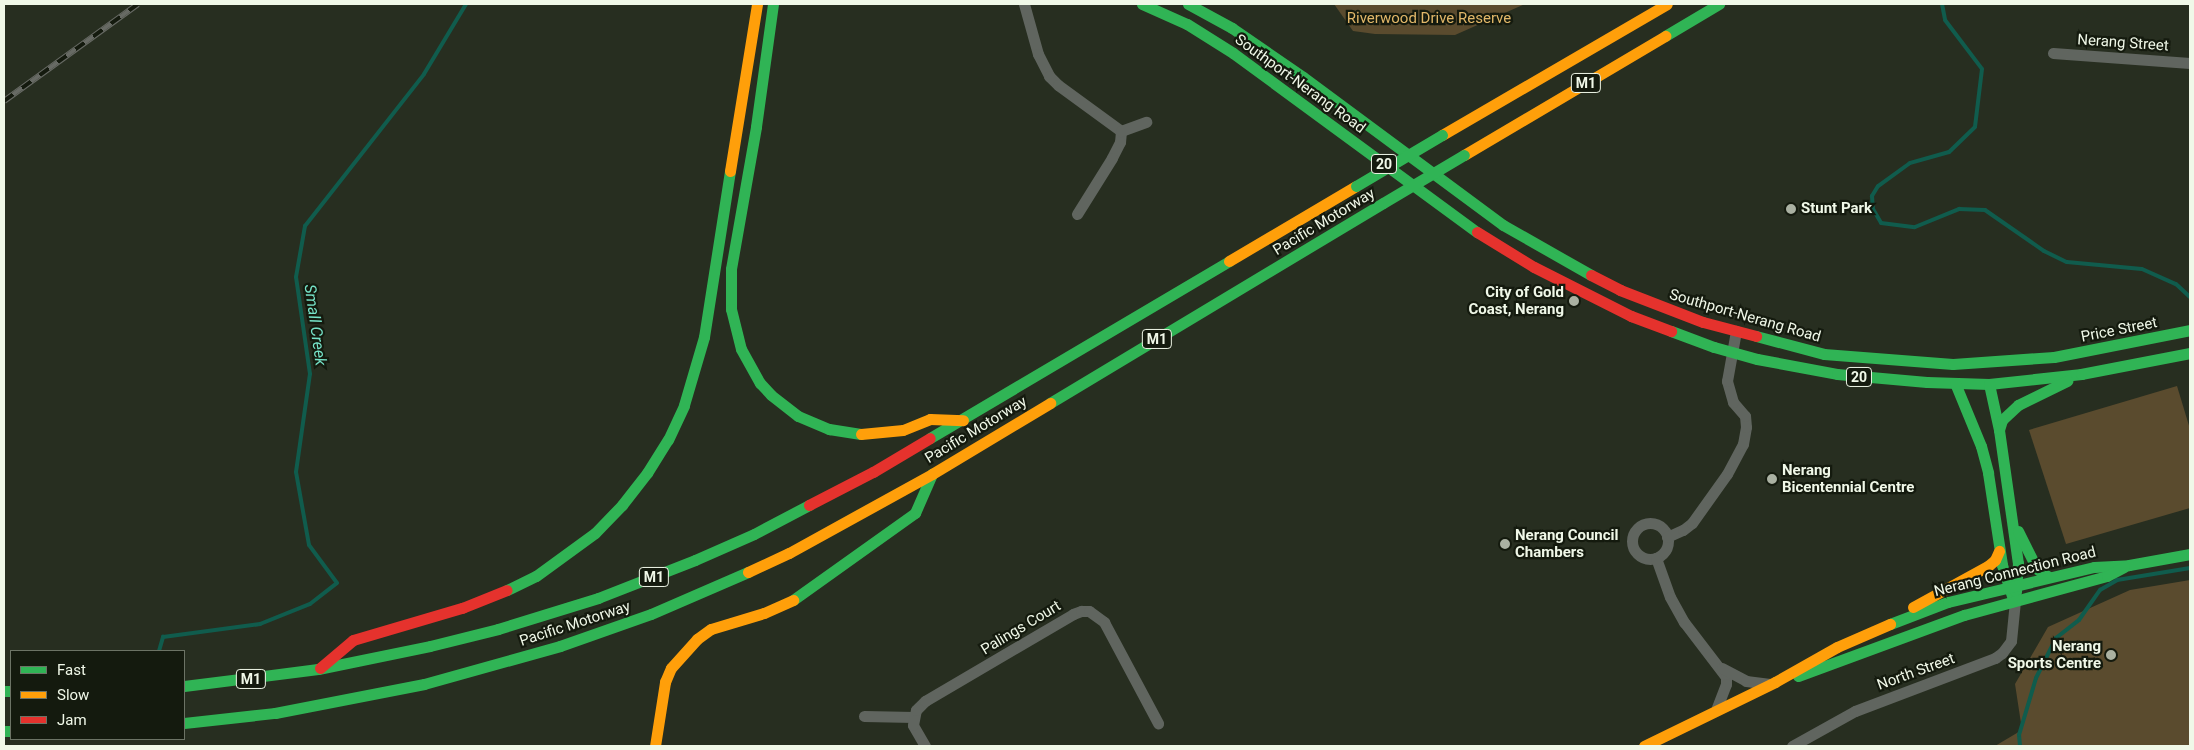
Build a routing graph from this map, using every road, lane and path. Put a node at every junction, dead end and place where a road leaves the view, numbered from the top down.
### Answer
1 (751, 4) edge
2 (756, 4) edge
3 (773, 4) edge
4 (1024, 4) edge
5 (1142, 4) edge
6 (1188, 4) edge
7 (1667, 4) edge
8 (1719, 4) edge
9 (752, 29) junction
10 (2053, 54) dead end
11 (2190, 62) edge
12 (1146, 122) dead end
13 (1121, 131) junction
14 (1077, 214) dead end
15 (2190, 330) edge
16 (1736, 331) junction
17 (1731, 353) junction
18 (2190, 353) edge
19 (2054, 357) joint
20 (1953, 364) junction
21 (2081, 374) junction
22 (1955, 383) junction
23 (1989, 384) junction
24 (964, 420) junction
25 (1999, 430) junction
26 (932, 474) junction
27 (2011, 516) junction
28 (1667, 537) junction
29 (1999, 551) junction
30 (2190, 554) edge
31 (1656, 558) junction
32 (2129, 564) junction
33 (2049, 577) junction
34 (2013, 586) junction
35 (2015, 601) junction
36 (1872, 630) junction
37 (1720, 668) junction
38 (318, 669) junction
39 (1773, 683) junction
40 (185, 686) edge
41 (1718, 708) junction
42 (864, 716) dead end
43 (914, 717) junction
44 (185, 723) edge
45 (1158, 723) dead end
46 (655, 746) edge
47 (925, 746) edge
48 (1644, 746) edge
49 (1792, 746) edge

1 - 9 main road
2 - 9 main road
3 - 24 main road
4 - 13 street
5 - 17 main road, Southport-Nerang Road / 20
6 - 16 main road, Southport-Nerang Road / 20
7 - 24 main road, Pacific Motorway / M1, bridge
8 - 26 main road, Pacific Motorway / M1, bridge
9 - 38 main road
10 - 11 street, Nerang Street
12 - 13 street
13 - 14 street
15 - 19 main road, Price Street / 20
16 - 17 street
16 - 20 main road, Southport-Nerang Road / 20
17 - 22 main road, Southport-Nerang Road / 20
17 - 28 street
18 - 21 main road, 20
19 - 20 main road, Southport-Nerang Road / 20
20 - 23 main road
21 - 23 main road, Southport-Nerang Road / 20
21 - 25 main road
22 - 23 main road, Southport-Nerang Road / 20
22 - 29 main road
23 - 25 main road
24 - 38 main road, Pacific Motorway / M1
25 - 27 main road
26 - 44 main road, Pacific Motorway / M1
26 - 46 main road
27 - 33 main road
27 - 34 main road
28 - 31 street
28 - 31 street
29 - 34 main road
29 - 36 main road
30 - 32 main road, Nerang Connection Road
31 - 37 street
32 - 33 main road, Nerang Connection Road
32 - 35 main road, Nerang Connection Road
33 - 34 main road, Nerang Connection Road
34 - 35 main road
34 - 36 main road, Nerang Connection Road
35 - 39 main road, Nerang Connection Road
35 - 49 street, North Street
36 - 39 main road, Nerang Connection Road
37 - 39 street
37 - 41 street
38 - 40 main road, Pacific Motorway / M1
39 - 41 main road, Nerang Connection Road
41 - 48 main road, Nerang Connection Road
42 - 43 street
43 - 45 street, Palings Court
43 - 47 street

